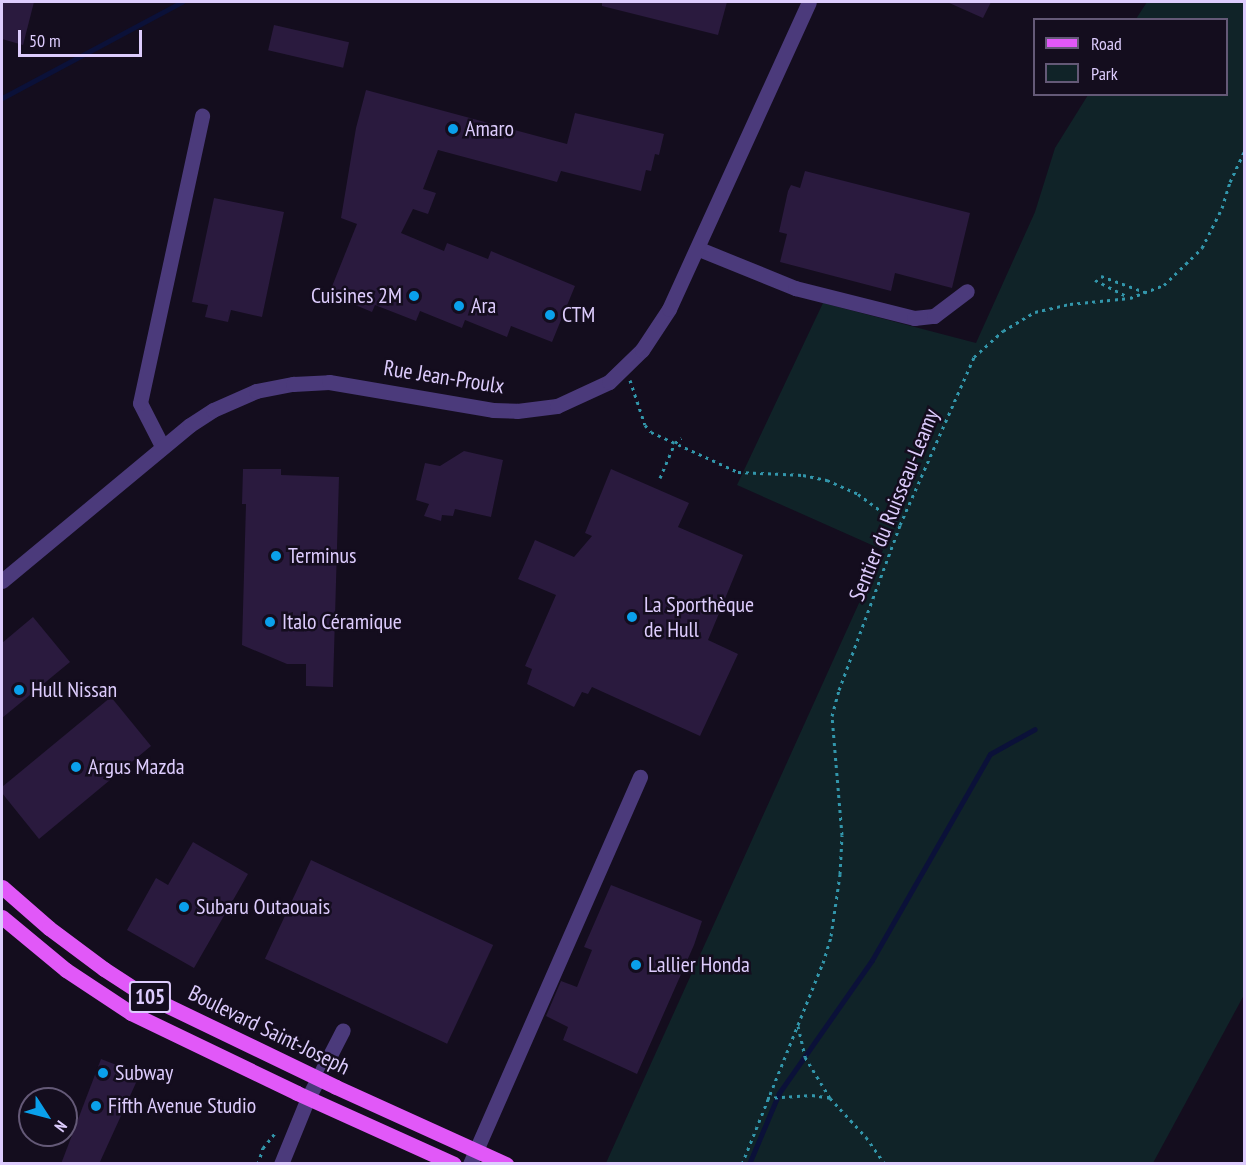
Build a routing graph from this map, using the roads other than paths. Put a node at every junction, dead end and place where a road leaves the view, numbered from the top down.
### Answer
1 (809, 2) edge
2 (202, 116) dead end
3 (699, 249) junction
4 (967, 291) dead end
5 (162, 446) junction
6 (2, 579) edge
7 (640, 777) dead end
8 (2, 887) edge
9 (2, 917) edge
10 (343, 1030) dead end
11 (318, 1078) junction
12 (308, 1098) junction
13 (473, 1157) edge
14 (281, 1164) edge
15 (454, 1164) edge
16 (506, 1164) edge

1 - 3 street, Rue Jean-Proulx
2 - 5 street
3 - 4 street
3 - 5 street, Rue Jean-Proulx
5 - 6 street, Rue Jean-Proulx
7 - 13 street
8 - 11 main road, Boulevard Saint-Joseph / 105
9 - 12 main road, Boulevard Saint-Joseph / 105
10 - 11 street
11 - 12 street
11 - 13 main road, Boulevard Saint-Joseph / 105
12 - 14 street
12 - 15 main road, Boulevard Saint-Joseph / 105
13 - 16 main road, Boulevard Saint-Joseph / 105

